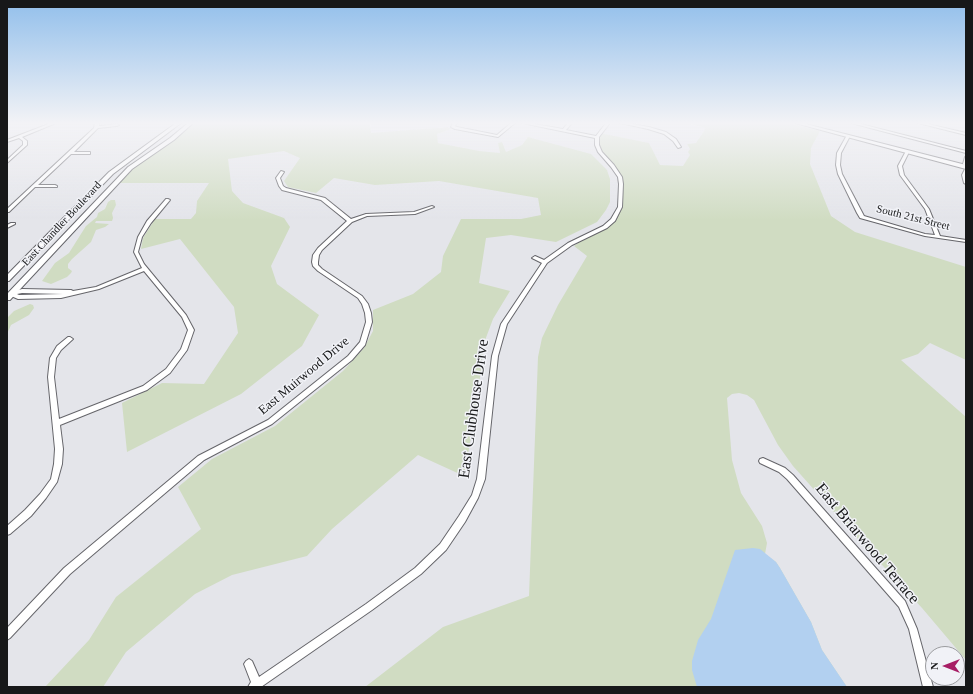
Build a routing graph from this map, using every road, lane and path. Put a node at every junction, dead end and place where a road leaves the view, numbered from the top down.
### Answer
1 (67, 155) edge
2 (135, 155) edge
3 (148, 155) edge
4 (603, 155) edge
5 (838, 155) edge
6 (906, 155) edge
7 (908, 155) edge
8 (966, 158) edge
9 (966, 170) edge
10 (282, 172) dead end
11 (966, 183) edge
12 (35, 186) junction
13 (55, 186) dead end
14 (168, 200) dead end
15 (432, 207) dead end
16 (7, 211) edge
17 (350, 221) junction
18 (13, 224) dead end
19 (7, 227) edge
20 (938, 237) junction
21 (962, 242) edge
22 (535, 258) dead end
23 (545, 262) junction
24 (145, 269) junction
25 (7, 279) edge
26 (8, 295) edge
27 (70, 339) dead end
28 (57, 423) junction
29 (764, 461) dead end
30 (7, 531) edge
31 (7, 635) edge
32 (249, 664) dead end
33 (255, 686) edge
34 (928, 687) edge

1 - 12 street
2 - 25 main road, East Chandler Boulevard
3 - 26 main road, East Chandler Boulevard
4 - 23 street, East Clubhouse Drive
5 - 20 street, South 21st Street
6 - 20 street
7 - 9 main road
8 - 9 street
9 - 11 street
10 - 17 street
12 - 13 street
12 - 16 street
14 - 24 street
15 - 17 street
17 - 31 street, East Muirwood Drive
18 - 19 street
20 - 21 street, South 21st Street
22 - 23 street
23 - 33 street, East Clubhouse Drive
24 - 26 street
24 - 28 street
27 - 28 street
28 - 30 street
29 - 34 street, East Briarwood Terrace
32 - 33 street, East Clubhouse Drive

